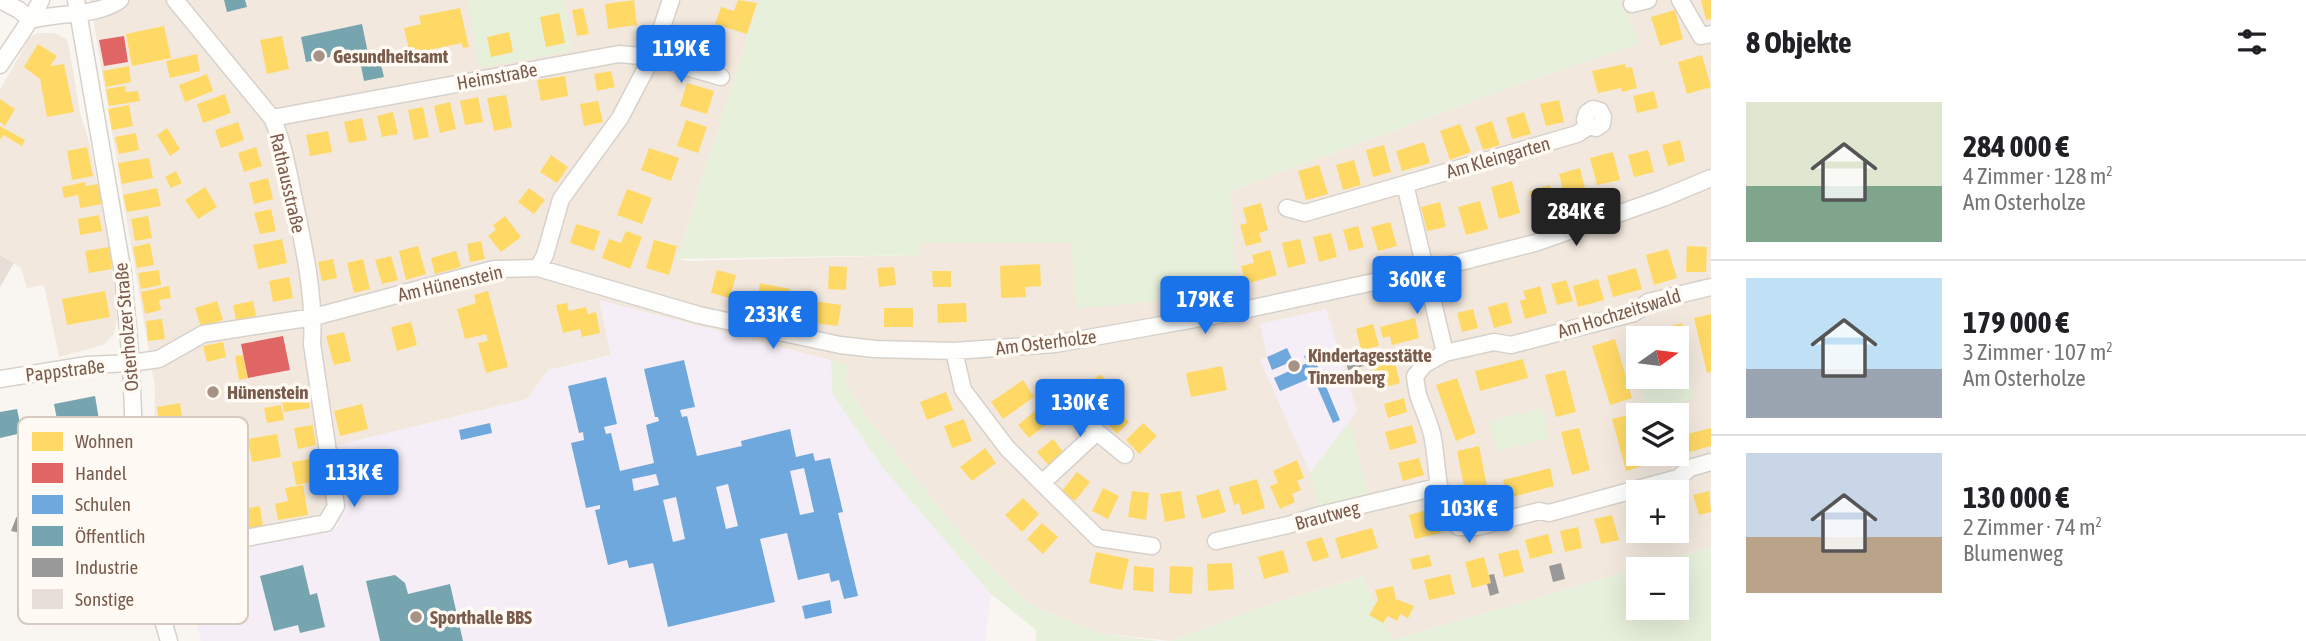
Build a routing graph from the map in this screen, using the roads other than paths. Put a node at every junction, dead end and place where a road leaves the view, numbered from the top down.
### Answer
1 (0, 0) edge
2 (41, 0) edge
3 (120, 0) edge
4 (175, 0) edge
5 (671, 0) edge
6 (1680, 0) edge
7 (77, 6) edge
8 (31, 20) junction
9 (1711, 34) edge
10 (652, 57) junction
11 (0, 65) edge
12 (721, 77) dead end
13 (272, 118) junction
14 (1589, 126) dead end
15 (1711, 178) edge
16 (1405, 184) junction
17 (1287, 208) dead end
18 (538, 268) junction
19 (1425, 271) junction
20 (1711, 288) edge
21 (314, 317) junction
22 (954, 351) junction
23 (1445, 353) junction
24 (131, 363) junction
25 (0, 379) edge
26 (1065, 393) dead end
27 (133, 417) edge
28 (1097, 432) junction
29 (1125, 455) dead end
30 (1711, 462) edge
31 (1042, 483) junction
32 (1437, 487) junction
33 (248, 538) edge
34 (1216, 541) dead end
35 (1152, 546) dead end
36 (164, 624) edge
37 (169, 641) edge

1 - 8 street
2 - 8 street
3 - 7 street
4 - 13 street, Rathausstraße
5 - 10 street
6 - 9 street
7 - 8 street
7 - 24 street, Osterholzer Straße
8 - 11 street
10 - 12 street, Heimstraße
10 - 13 street, Heimstraße
10 - 18 street
13 - 21 street, Rathausstraße
14 - 16 street, Am Kleingarten
15 - 19 street, Am Osterholze
16 - 17 street, Am Kleingarten
16 - 19 street
18 - 21 street, Am Hünenstein
18 - 22 street, Am Osterholze
19 - 22 street, Am Osterholze
19 - 23 street
20 - 23 street, Am Hochzeitswald
21 - 24 street, Am Hünenstein
21 - 33 street, Rathausstraße
22 - 31 street
23 - 32 street, Am Hochzeitswald
24 - 25 street, Pappstraße
24 - 27 street, Osterholzer Straße
26 - 28 street
28 - 29 street
28 - 31 street
30 - 32 street, Am Hochzeitswald
31 - 35 street
32 - 34 street, Brautweg
36 - 37 street, Osterholzer Straße

